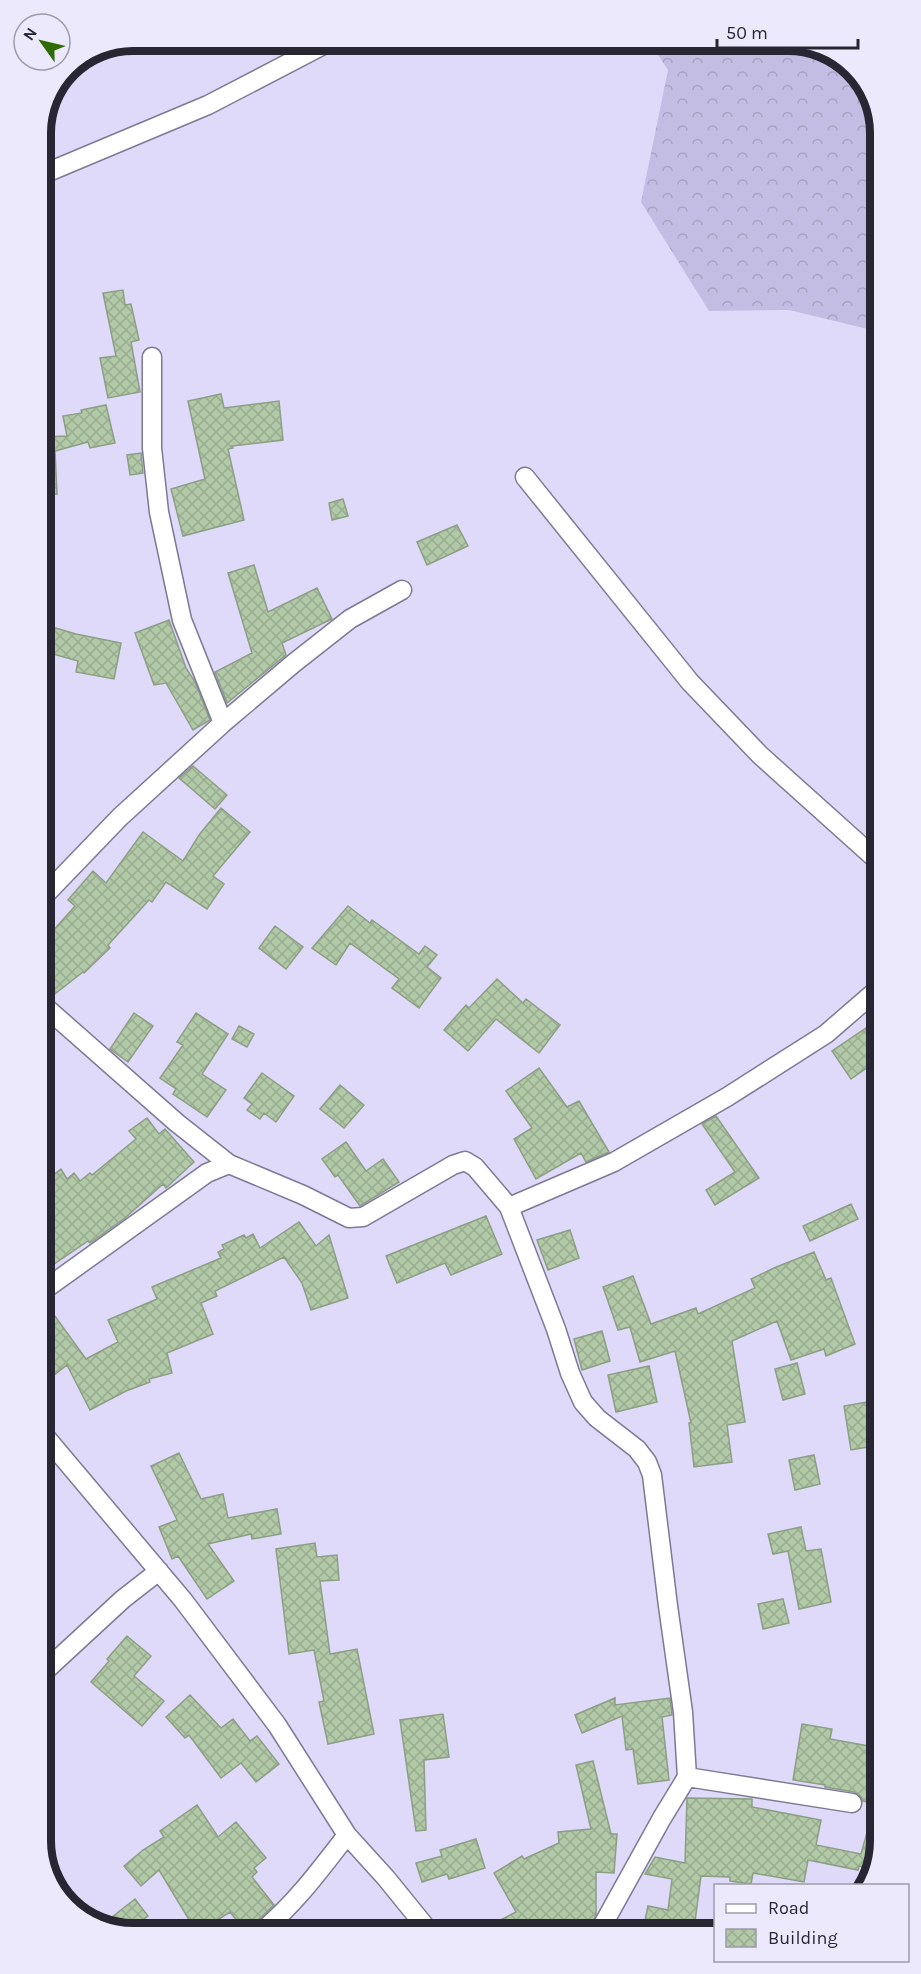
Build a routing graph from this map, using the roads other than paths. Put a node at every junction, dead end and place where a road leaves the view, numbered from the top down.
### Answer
1 (310, 51) edge
2 (51, 171) edge
3 (152, 357) dead end
4 (525, 477) dead end
5 (402, 590) dead end
6 (223, 723) junction
7 (870, 854) edge
8 (51, 889) edge
9 (870, 996) edge
10 (51, 1012) edge
11 (230, 1164) junction
12 (509, 1207) junction
13 (51, 1285) edge
14 (51, 1443) edge
15 (159, 1571) junction
16 (51, 1665) edge
17 (687, 1777) junction
18 (852, 1803) dead end
19 (347, 1835) junction
20 (272, 1923) edge
21 (423, 1923) edge
22 (604, 1923) edge

1 - 2 street
3 - 6 street
4 - 7 street
5 - 6 street
6 - 8 street
9 - 12 street
10 - 11 street
11 - 12 street
11 - 13 street
12 - 17 street
14 - 15 street
15 - 16 street
15 - 19 street
17 - 18 street
17 - 22 street
19 - 20 street
19 - 21 street

